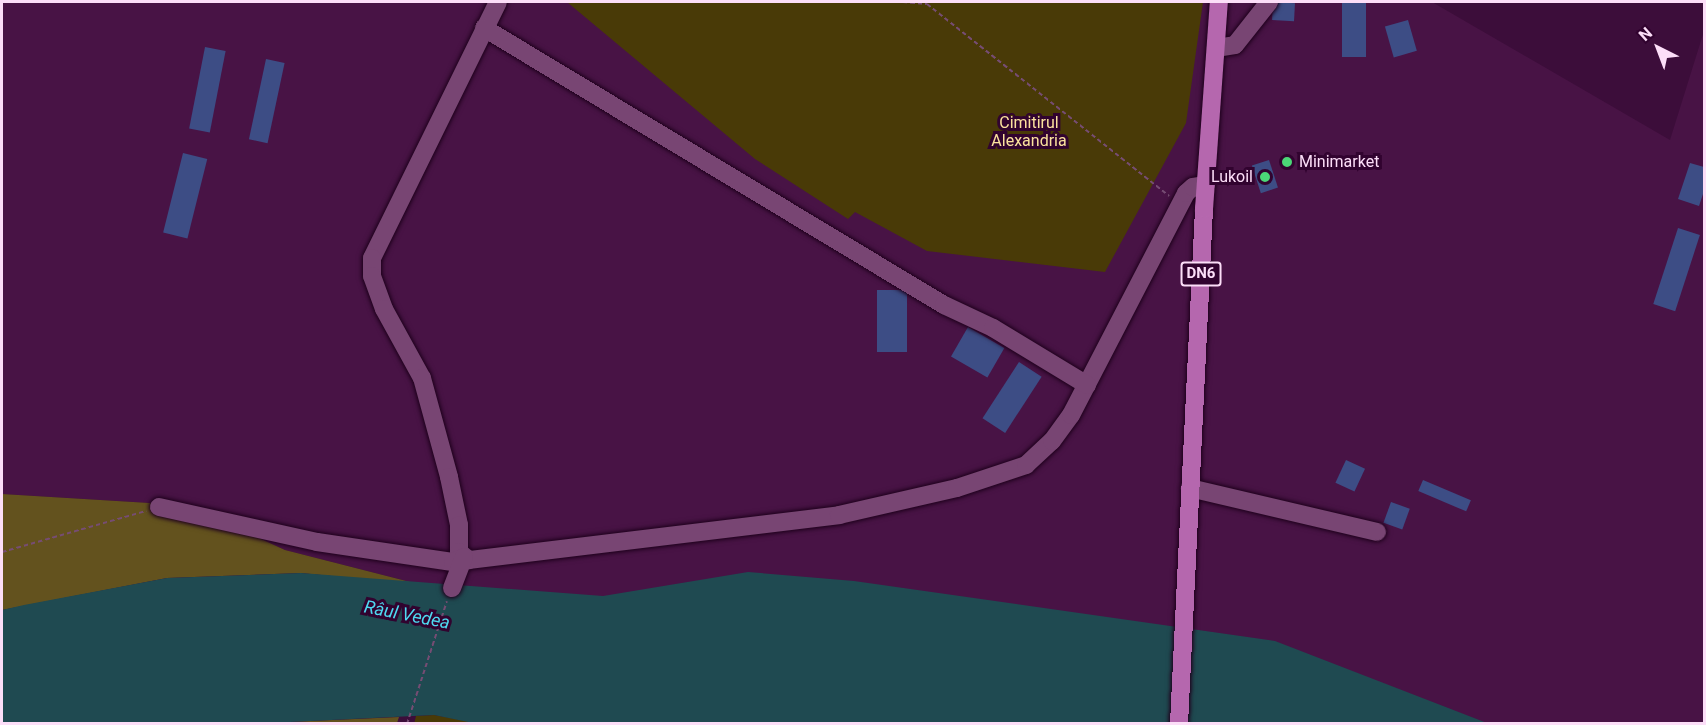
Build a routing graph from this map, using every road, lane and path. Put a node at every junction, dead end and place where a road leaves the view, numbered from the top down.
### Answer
1 (498, 2) edge
2 (903, 2) edge
3 (1220, 2) edge
4 (1269, 2) edge
5 (927, 3) edge
6 (484, 28) junction
7 (1216, 48) junction
8 (1206, 185) junction
9 (1180, 204) junction
10 (1087, 385) junction
11 (1190, 488) junction
12 (159, 507) joint
13 (1377, 532) dead end
14 (2, 552) edge
15 (464, 557) junction
16 (452, 588) joint
17 (407, 723) edge
18 (1179, 723) edge

1 - 6 street
2 - 5 path
3 - 7 main road, DN6
4 - 7 street
5 - 9 path
6 - 10 street
6 - 15 street
7 - 8 main road, DN6
8 - 9 street
8 - 11 main road, DN6
9 - 10 street
10 - 15 street
11 - 13 street
11 - 18 main road, DN6
12 - 14 path
12 - 15 street
15 - 16 street
16 - 17 path

